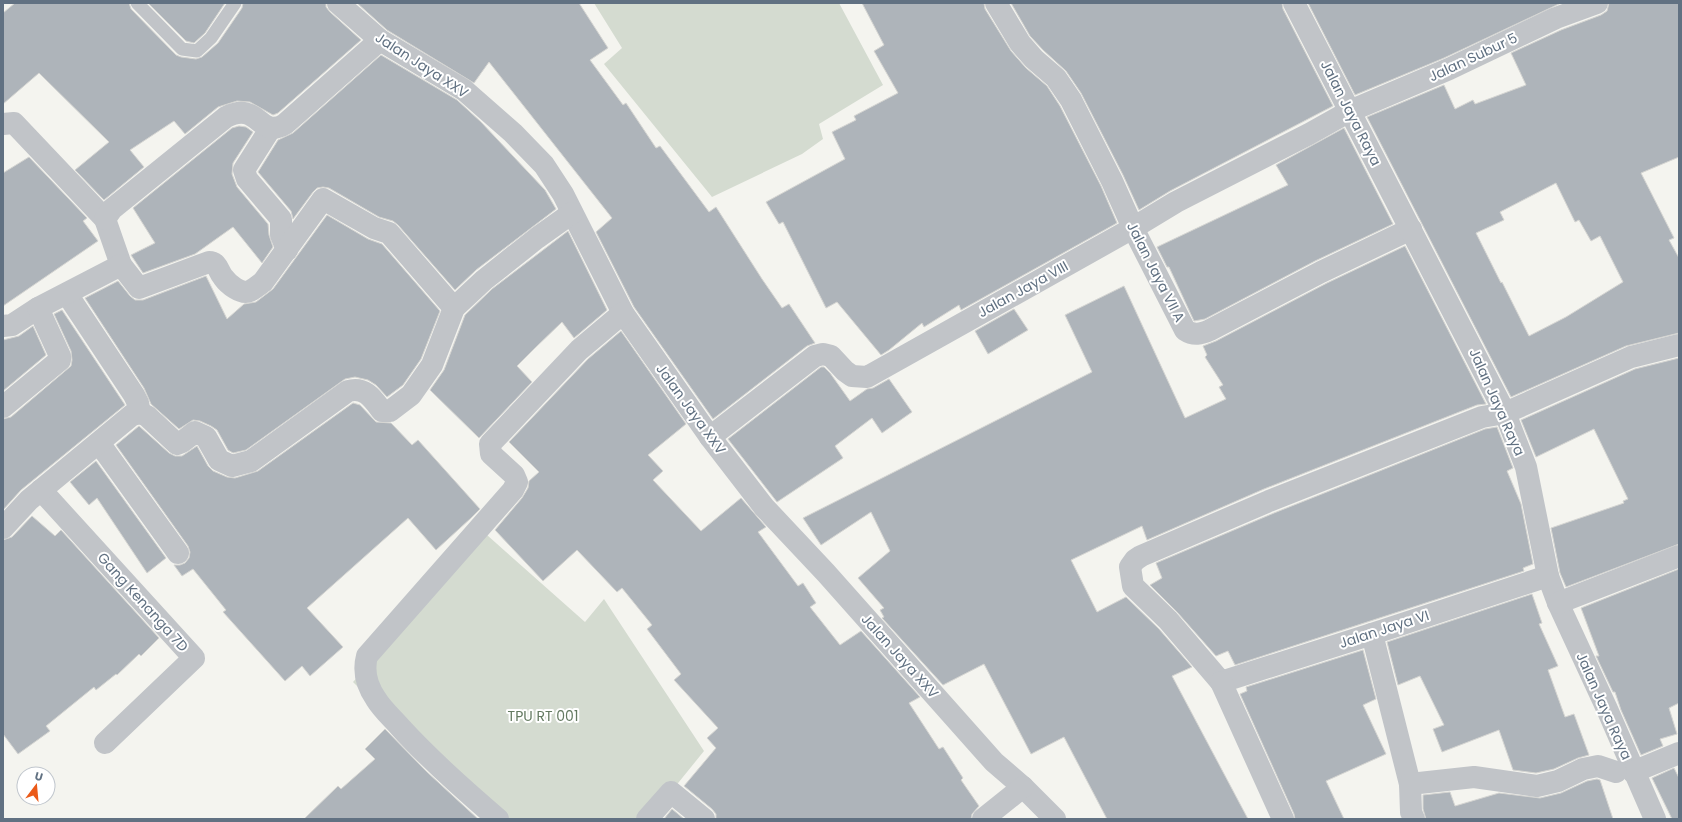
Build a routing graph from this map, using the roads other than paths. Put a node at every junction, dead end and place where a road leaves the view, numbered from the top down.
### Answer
1 (137, 3) edge
2 (235, 3) edge
3 (338, 3) edge
4 (996, 3) edge
5 (1294, 3) edge
6 (1597, 3) edge
7 (380, 40) junction
8 (1350, 111) junction
9 (3, 124) edge
10 (270, 128) junction
11 (572, 213) junction
12 (105, 218) junction
13 (1133, 228) junction
14 (1411, 229) junction
15 (287, 250) junction
16 (121, 265) junction
17 (67, 294) junction
18 (38, 308) junction
19 (454, 308) junction
20 (623, 313) junction
21 (3, 326) edge
22 (1679, 345) edge
23 (3, 407) edge
24 (140, 413) junction
25 (1504, 413) junction
26 (710, 437) junction
27 (99, 443) junction
28 (41, 490) junction
29 (3, 528) edge
30 (178, 552) dead end
31 (1679, 556) edge
32 (1548, 576) junction
33 (1558, 603) junction
34 (1372, 634) junction
35 (1221, 682) junction
36 (105, 743) dead end
37 (1679, 753) edge
38 (1624, 772) junction
39 (1410, 784) junction
40 (1023, 787) junction
41 (498, 819) edge
42 (647, 819) edge
43 (704, 819) edge
44 (983, 819) edge
45 (1055, 819) edge
46 (1283, 819) edge
47 (1414, 819) edge
48 (1654, 819) edge

1 - 2 lane
3 - 7 street, Jalan Jaya XXV
4 - 13 street, Jalan Jaya VII A
5 - 8 street, Jalan Jaya Raya
6 - 8 street, Jalan Subur 5
7 - 10 street
7 - 11 street, Jalan Jaya XXV
8 - 13 street, Jalan Jaya VIII
8 - 14 street, Jalan Jaya Raya
9 - 12 street
10 - 12 street
10 - 15 street
11 - 19 street
11 - 20 street, Jalan Jaya XXV
12 - 16 street
13 - 14 street, Jalan Jaya VII A
13 - 26 street, Jalan Jaya VIII
14 - 25 street, Jalan Jaya Raya
15 - 16 street
15 - 19 street
16 - 17 street
17 - 18 street
17 - 24 street
18 - 21 street
18 - 23 street
19 - 24 street
20 - 26 street, Jalan Jaya XXV
20 - 41 street
22 - 25 street
24 - 27 street
25 - 32 street, Jalan Jaya Raya
25 - 35 street
26 - 40 street, Jalan Jaya XXV
27 - 28 street
27 - 30 street
28 - 29 street
28 - 36 street, Gang Kenanga 7D
31 - 33 street
32 - 33 street, Jalan Jaya Raya
32 - 34 street, Jalan Jaya VI
33 - 38 street, Jalan Jaya Raya
34 - 35 street, Jalan Jaya VI
34 - 39 street
35 - 46 street
37 - 38 street
38 - 39 street
38 - 48 street, Jalan Jaya Raya
39 - 47 street
40 - 44 street
40 - 45 street, Jalan Jaya XXV
42 - 43 street

